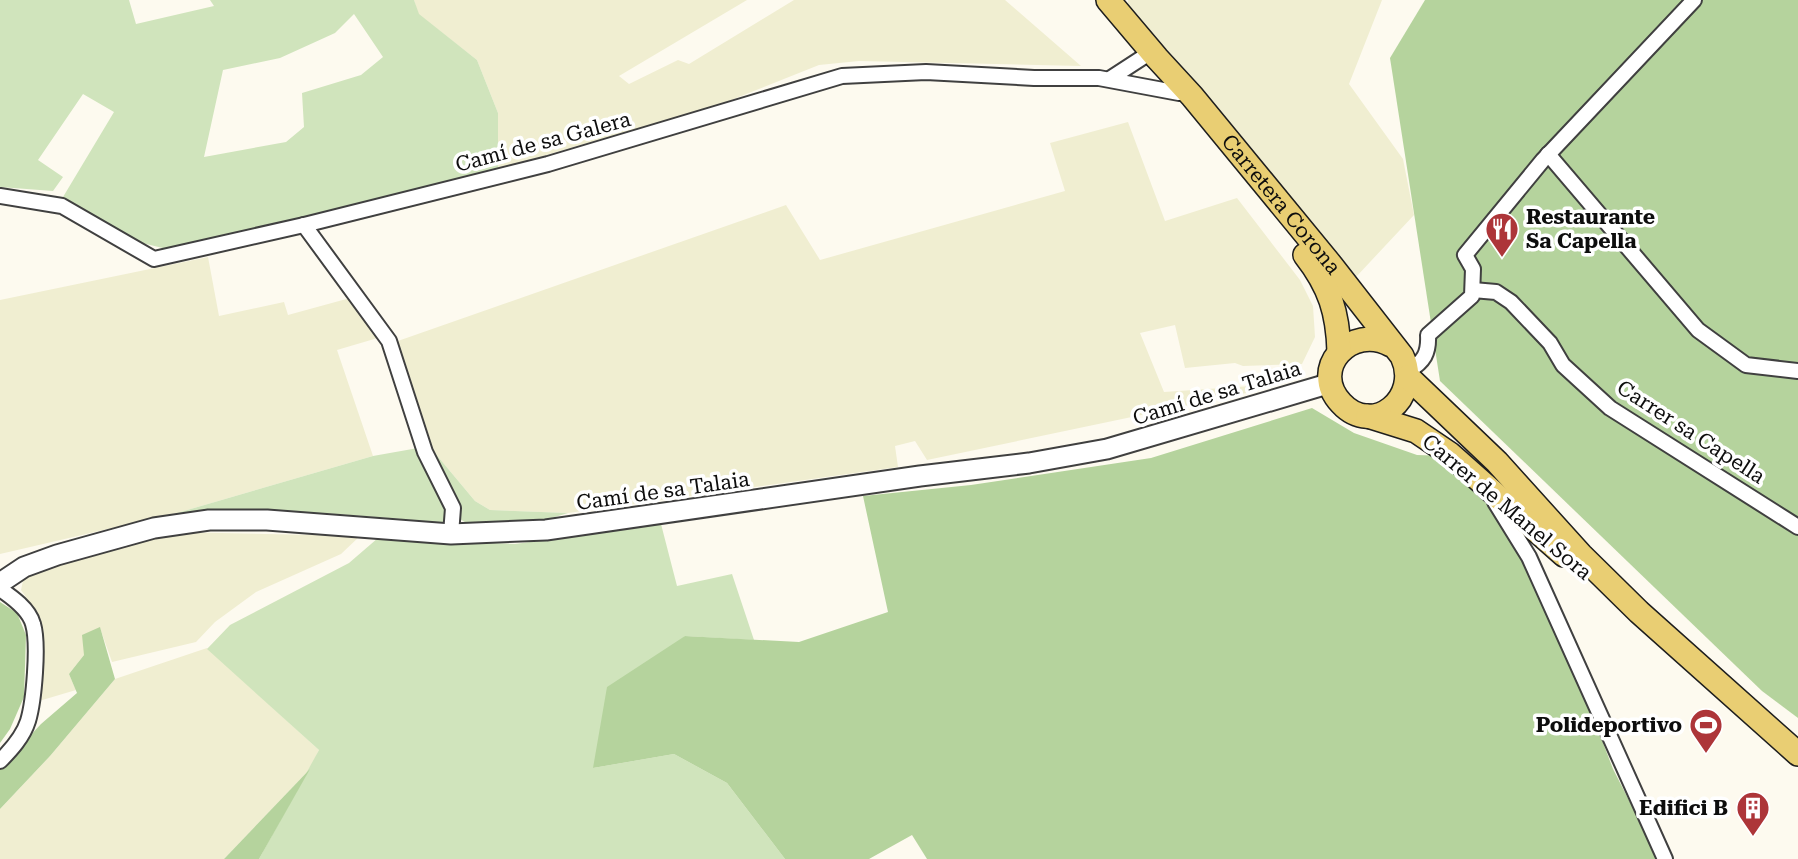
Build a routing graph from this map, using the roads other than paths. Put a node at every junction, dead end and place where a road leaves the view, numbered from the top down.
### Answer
1 (1108, 0) edge
2 (1694, 0) edge
3 (1158, 59) junction
4 (1111, 78) junction
5 (1137, 83) junction
6 (1179, 93) junction
7 (1548, 154) junction
8 (0, 196) edge
9 (304, 225) junction
10 (1473, 290) junction
11 (1391, 345) junction
12 (1339, 352) junction
13 (1798, 371) edge
14 (1408, 374) junction
15 (1331, 383) junction
16 (1368, 416) junction
17 (1485, 486) junction
18 (1798, 527) edge
19 (451, 534) junction
20 (0, 583) edge
21 (0, 589) edge
22 (1639, 612) junction
23 (1798, 754) edge
24 (0, 761) edge
25 (1665, 859) edge

1 - 3 main road, Carretera Corona
2 - 7 street
3 - 4 street
3 - 5 street
3 - 6 main road, Carretera Corona
3 - 11 main road, Carretera Corona
4 - 5 street, Camí de sa Galera
4 - 9 street, Camí de sa Galera
5 - 6 street, Camí de sa Galera
6 - 12 main road, Carretera Corona
7 - 10 street
7 - 13 street
8 - 9 street, Camí de sa Galera
9 - 19 street
10 - 14 street
10 - 18 street, Carrer sa Capella
11 - 12 main road
11 - 14 main road
12 - 15 main road
14 - 16 main road
14 - 22 main road, Carrer de Manel Sora
15 - 16 main road
15 - 19 street, Camí de sa Talaia
16 - 17 main road, Carrer de Manel Sora
17 - 22 main road, Carrer de Manel Sora
17 - 25 street
19 - 20 street, Camí de sa Talaia
21 - 24 street
22 - 23 main road, Carrer de Manel Sora

